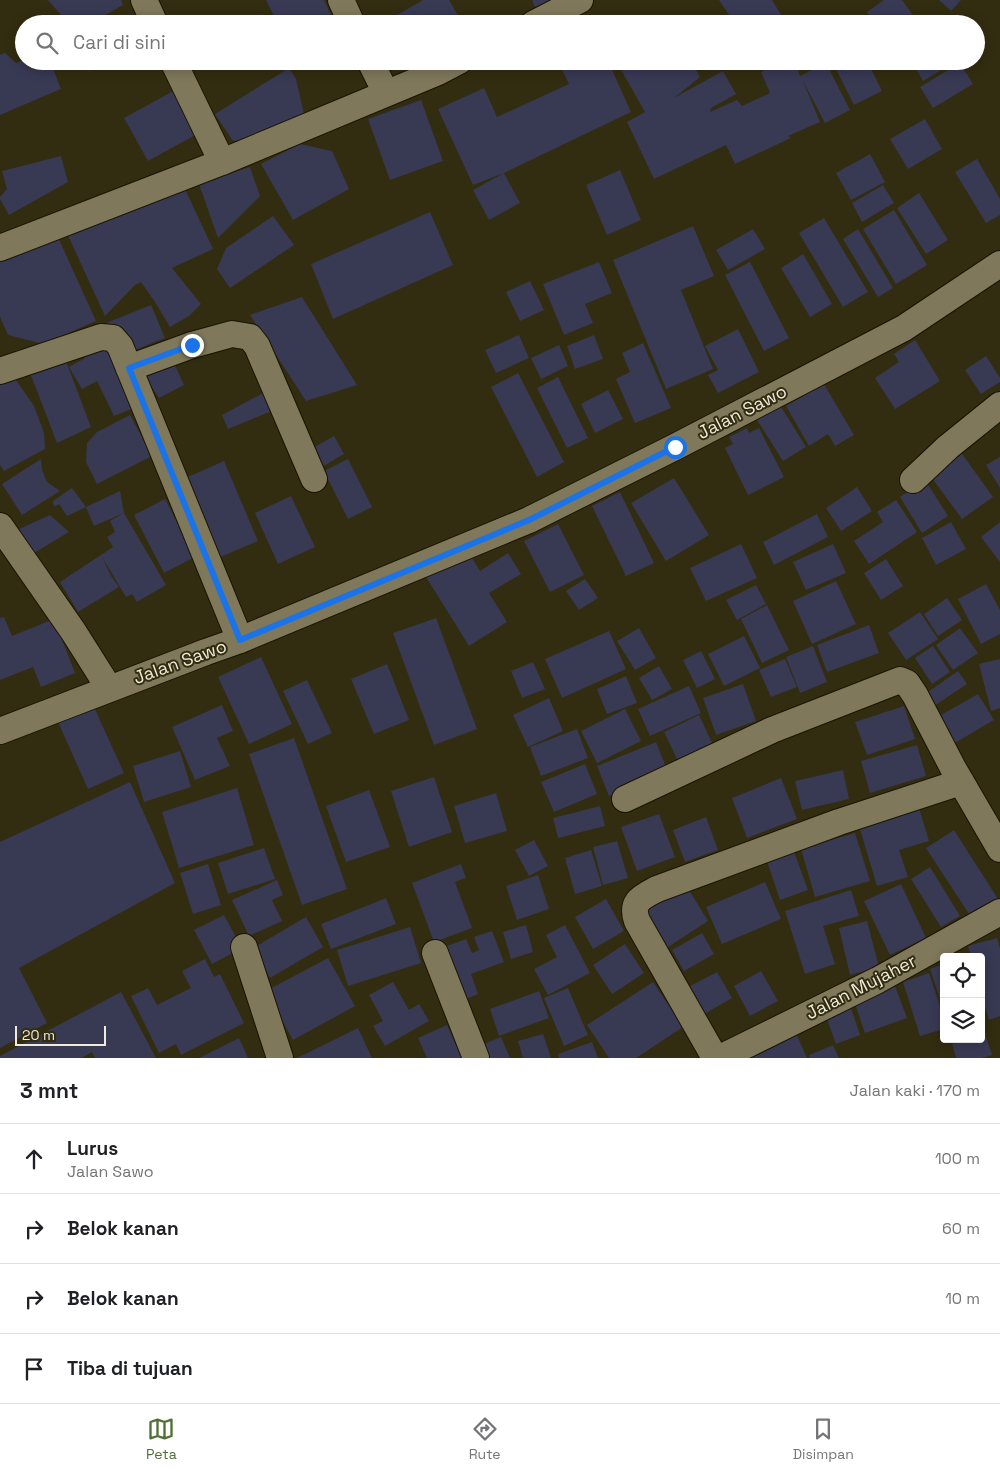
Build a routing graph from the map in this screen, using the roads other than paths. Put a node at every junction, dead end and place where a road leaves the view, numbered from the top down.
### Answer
1 (144, 0) edge
2 (341, 0) edge
3 (580, 0) edge
4 (151, 15) edge
5 (348, 15) edge
6 (551, 15) edge
7 (178, 70) edge
8 (374, 70) edge
9 (442, 70) edge
10 (386, 93) junction
11 (222, 162) junction
12 (2, 243) edge
13 (1000, 264) edge
14 (129, 368) junction
15 (0, 371) edge
16 (1000, 405) edge
17 (314, 479) dead end
18 (913, 480) dead end
19 (0, 526) edge
20 (240, 640) junction
21 (110, 688) junction
22 (0, 731) edge
23 (961, 782) junction
24 (625, 799) dead end
25 (1000, 849) edge
26 (1000, 912) edge
27 (244, 947) dead end
28 (435, 953) dead end
29 (280, 1058) edge
30 (476, 1058) edge
31 (715, 1058) edge
32 (720, 1058) edge

1 - 4 street
2 - 5 street
3 - 6 street
7 - 11 street
8 - 10 street
9 - 10 street
10 - 11 street
11 - 12 street
13 - 20 street, Jalan Sawo
14 - 15 street
14 - 17 street
14 - 20 street
16 - 18 street
19 - 21 street
20 - 21 street, Jalan Sawo
21 - 22 street, Jalan Sawo
23 - 24 street
23 - 25 street
23 - 31 street
26 - 32 street, Jalan Mujaher
27 - 29 street
28 - 30 street

